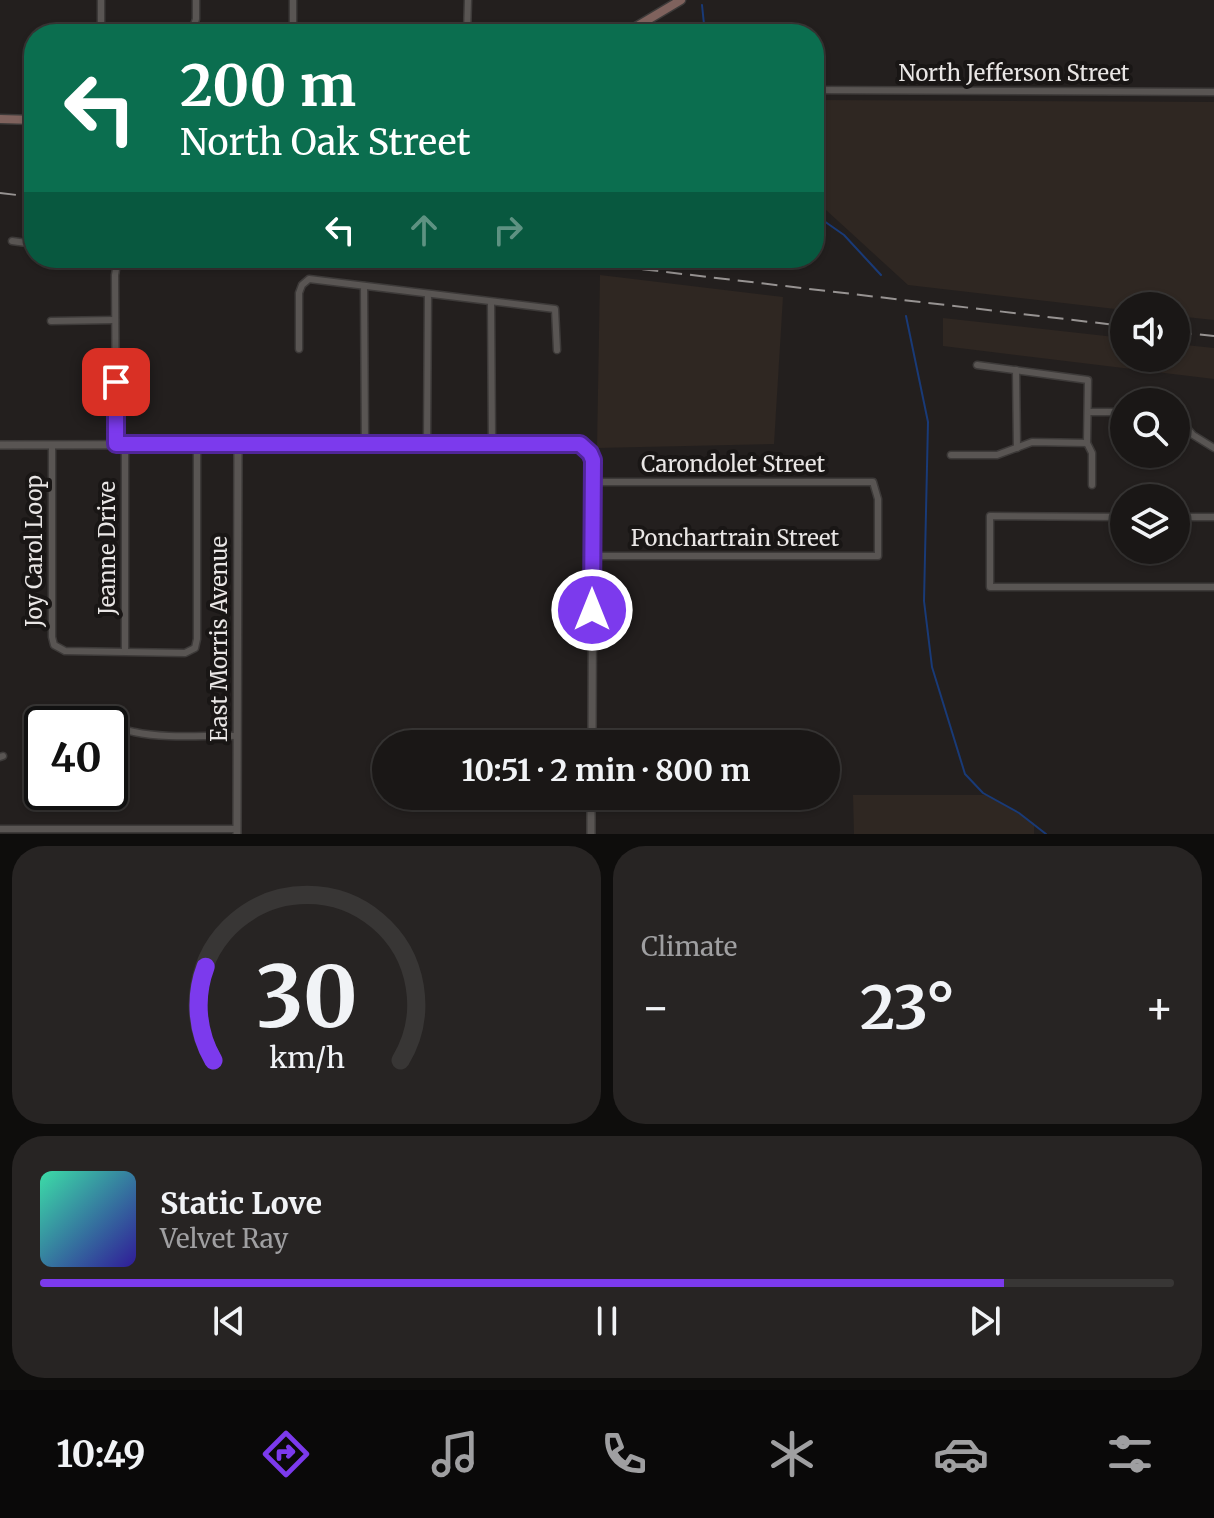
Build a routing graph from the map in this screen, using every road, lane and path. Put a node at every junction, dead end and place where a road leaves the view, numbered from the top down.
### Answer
1 (101, 0) edge
2 (196, 0) edge
3 (293, 0) edge
4 (468, 0) edge
5 (681, 0) edge
6 (101, 24) edge
7 (194, 24) edge
8 (293, 24) edge
9 (467, 24) edge
10 (641, 24) edge
11 (824, 90) edge
12 (1214, 92) edge
13 (0, 119) edge
14 (24, 120) edge
15 (12, 241) dead end
16 (24, 243) edge
17 (118, 268) edge
18 (364, 286) junction
19 (428, 294) junction
20 (491, 302) junction
21 (115, 320) junction
22 (51, 321) dead end
23 (299, 349) dead end
24 (557, 350) dead end
25 (977, 365) dead end
26 (1016, 370) junction
27 (1089, 412) junction
28 (1110, 412) edge
29 (1190, 432) edge
30 (365, 443) junction
31 (427, 443) junction
32 (492, 443) junction
33 (1087, 443) junction
34 (120, 444) junction
35 (197, 444) junction
36 (238, 444) junction
37 (0, 445) edge
38 (52, 445) junction
39 (1017, 448) junction
40 (1214, 448) edge
41 (951, 455) dead end
42 (593, 482) junction
43 (1092, 485) dead end
44 (1110, 517) edge
45 (1190, 517) edge
46 (1214, 517) edge
47 (593, 556) junction
48 (878, 556) joint
49 (1214, 587) edge
50 (125, 651) junction
51 (592, 730) edge
52 (128, 731) edge
53 (237, 736) junction
54 (591, 810) edge
55 (0, 829) edge
56 (92, 832) edge
57 (237, 832) edge
58 (591, 834) edge

1 - 6 street
2 - 7 street
3 - 8 street
4 - 9 street
5 - 10 main road
11 - 12 street, North Jefferson Street
13 - 14 main road
15 - 16 street
17 - 21 street, Jeanne Drive
18 - 19 street
18 - 23 street
18 - 30 street
19 - 20 street
19 - 31 street
20 - 24 street
20 - 32 street
21 - 22 street
21 - 34 street, Jeanne Drive
25 - 26 street
26 - 27 street
26 - 39 street
27 - 28 street
27 - 33 street
29 - 40 street
30 - 31 street
30 - 36 street
31 - 32 street
32 - 42 street
33 - 39 street
33 - 43 street
34 - 35 street
34 - 38 street
34 - 50 street, Jeanne Drive
35 - 36 street
35 - 50 street, Joy Carol Loop
36 - 53 street, East Morris Avenue
37 - 38 street
38 - 50 street, Joy Carol Loop
39 - 41 street
42 - 47 street
42 - 48 street, Carondolet Street
44 - 49 street
45 - 46 street
47 - 48 street, Ponchartrain Street
47 - 51 street
52 - 53 street
53 - 57 street, East Morris Avenue
54 - 58 street
55 - 56 street
56 - 57 street

